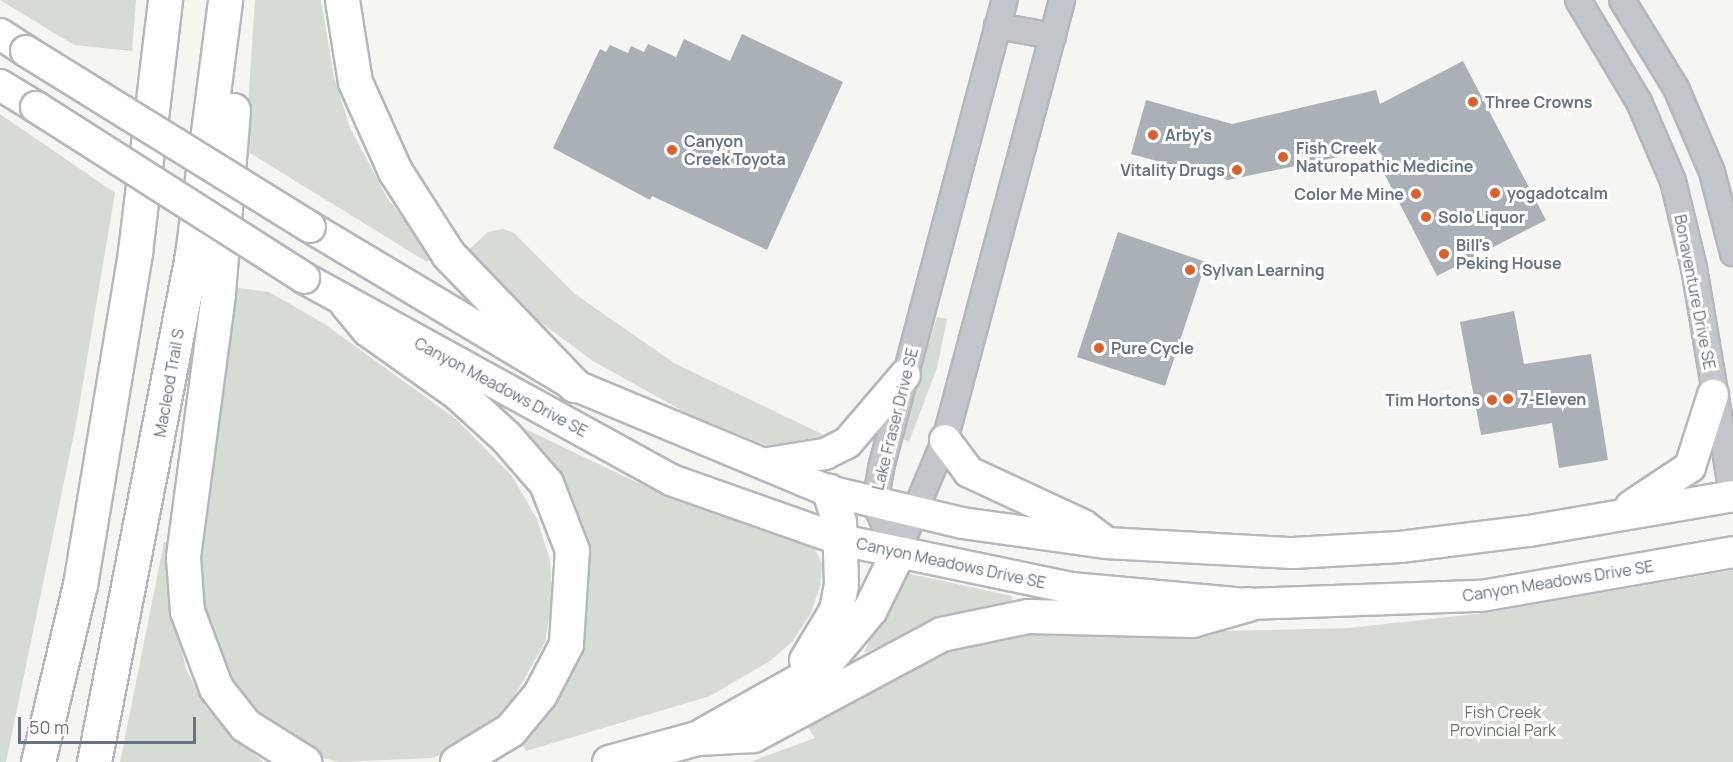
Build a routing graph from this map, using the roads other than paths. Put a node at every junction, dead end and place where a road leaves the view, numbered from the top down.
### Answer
1 (165, 0) edge
2 (225, 0) edge
3 (342, 0) edge
4 (1005, 0) edge
5 (1062, 0) edge
6 (1578, 0) edge
7 (1622, 0) edge
8 (997, 26) junction
9 (0, 34) edge
10 (1053, 36) junction
11 (220, 59) junction
12 (0, 85) edge
13 (1733, 253) edge
14 (347, 303) junction
15 (905, 375) junction
16 (574, 385) junction
17 (1713, 395) junction
18 (945, 440) junction
19 (768, 463) junction
20 (830, 490) junction
21 (1733, 497) edge
22 (874, 503) junction
23 (917, 512) junction
24 (1613, 517) junction
25 (841, 540) junction
26 (1106, 543) junction
27 (1733, 552) edge
28 (897, 554) junction
29 (1248, 604) junction
30 (789, 687) junction
31 (697, 738) junction
32 (38, 762) edge
33 (94, 762) edge
34 (304, 762) edge
35 (457, 762) edge
36 (609, 762) edge

1 - 32 highway
2 - 11 highway, Macleod Trail S
3 - 16 highway
4 - 8 street, Lake Fraser Drive SE
5 - 10 street
6 - 17 street, Bonaventure Drive SE
7 - 13 street
8 - 10 street
8 - 15 street, Lake Fraser Drive SE
9 - 16 main road, bridge
10 - 18 street
11 - 33 highway, Macleod Trail S
11 - 34 highway
12 - 14 main road, Canyon Meadows Drive SE, bridge
14 - 25 main road, Canyon Meadows Drive SE
14 - 35 highway
15 - 19 main road
15 - 22 street, Lake Fraser Drive SE
16 - 19 main road
17 - 21 street, Bonaventure Drive SE
17 - 24 main road
18 - 23 street
18 - 26 main road
19 - 20 main road
20 - 22 main road
20 - 25 highway
21 - 24 main road
22 - 23 main road
22 - 28 street, Lake Fraser Drive SE
23 - 26 main road
23 - 28 street
24 - 26 main road
25 - 28 main road, Canyon Meadows Drive SE
25 - 30 highway
27 - 29 main road, Canyon Meadows Drive SE
28 - 29 main road, Canyon Meadows Drive SE
28 - 30 highway
29 - 31 highway
30 - 31 highway
31 - 36 highway

